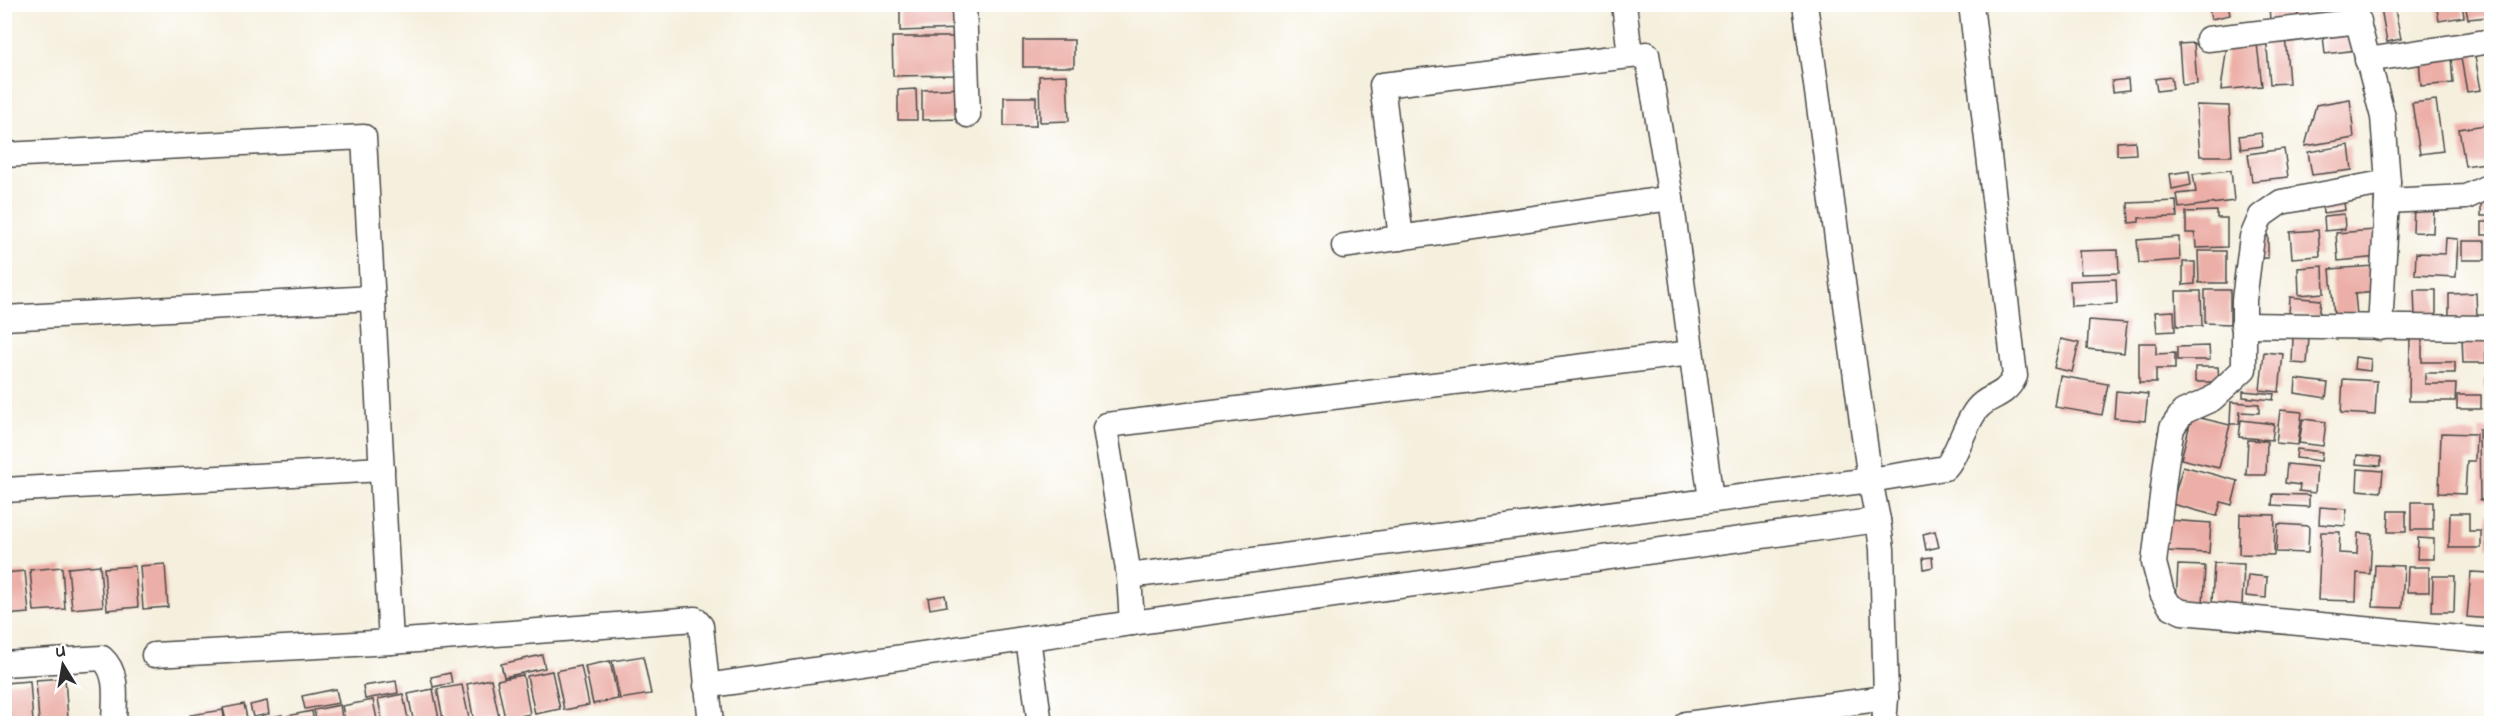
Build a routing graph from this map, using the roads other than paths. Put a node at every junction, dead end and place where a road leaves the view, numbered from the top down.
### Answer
1 (963, 4) edge
2 (1624, 4) edge
3 (1805, 4) edge
4 (1971, 4) edge
5 (2356, 13) edge
6 (2208, 39) dead end
7 (2492, 41) edge
8 (1630, 55) junction
9 (2367, 60) junction
10 (968, 115) dead end
11 (4, 155) edge
12 (2492, 185) edge
13 (2388, 192) junction
14 (1671, 198) junction
15 (1401, 238) junction
16 (1344, 246) dead end
17 (373, 298) junction
18 (4, 318) edge
19 (2243, 325) junction
20 (2380, 328) junction
21 (2492, 328) edge
22 (1691, 353) junction
23 (382, 469) junction
24 (1870, 480) junction
25 (4, 490) edge
26 (1711, 501) junction
27 (1878, 520) junction
28 (1129, 576) junction
29 (1132, 623) junction
30 (1028, 639) junction
31 (391, 642) junction
32 (2492, 642) edge
33 (154, 655) dead end
34 (4, 664) edge
35 (706, 686) junction
36 (1886, 698) junction
37 (1796, 716) edge
38 (114, 723) edge
39 (711, 723) edge
40 (1040, 723) edge
41 (1686, 723) edge
42 (1884, 723) edge

1 - 10 street
2 - 8 street
3 - 24 street
4 - 24 street
5 - 6 street
5 - 9 street
7 - 9 street
8 - 14 street
8 - 15 street
9 - 13 street
11 - 17 street
12 - 13 street
13 - 19 street
13 - 20 street
14 - 15 street
14 - 22 street
15 - 16 street
17 - 18 street
17 - 23 street
19 - 20 street
19 - 32 street
20 - 21 street
22 - 26 street
22 - 28 street
23 - 25 street
23 - 31 street
24 - 26 street
24 - 27 street
26 - 28 street
27 - 29 street
27 - 36 street
28 - 29 street
29 - 30 street
30 - 35 street
30 - 40 street
31 - 33 street
31 - 35 street
34 - 38 street
35 - 39 street
36 - 37 street
36 - 42 street
37 - 41 street

